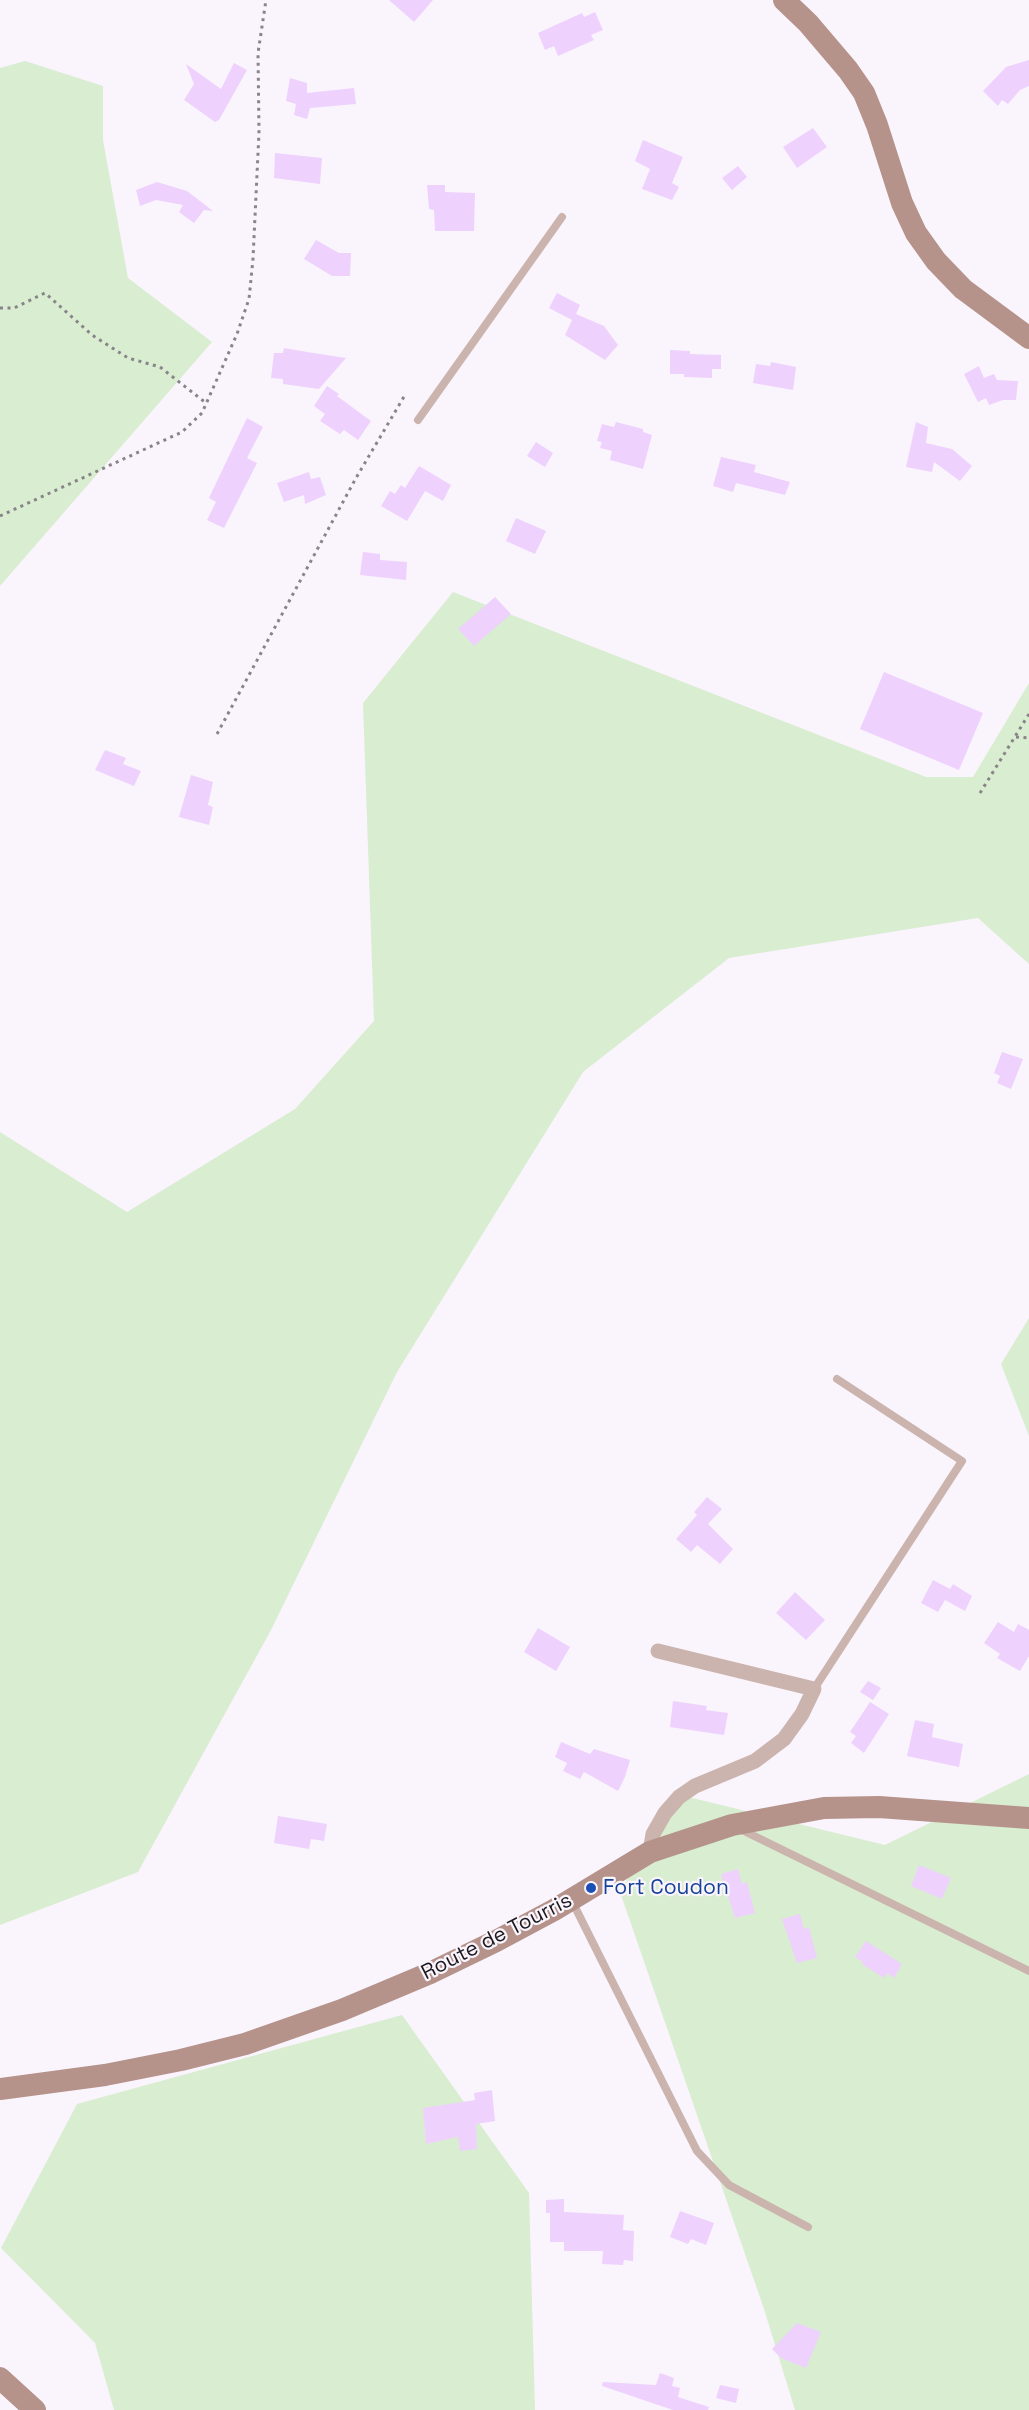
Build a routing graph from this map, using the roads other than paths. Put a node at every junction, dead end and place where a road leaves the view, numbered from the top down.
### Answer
1 (784, 0) edge
2 (562, 216) dead end
3 (1029, 338) edge
4 (418, 420) dead end
5 (837, 1379) dead end
6 (658, 1651) dead end
7 (814, 1689) junction
8 (1029, 1818) edge
9 (732, 1825) junction
10 (650, 1852) junction
11 (572, 1899) junction
12 (1029, 1971) edge
13 (0, 2089) edge
14 (808, 2227) dead end
15 (0, 2378) edge
16 (35, 2410) edge

1 - 3 street
2 - 4 lane
5 - 7 lane
6 - 7 street
7 - 10 street
8 - 9 street, Route de Tourris
9 - 10 street, Route de Tourris
9 - 12 lane
10 - 11 street, Route de Tourris
11 - 13 street, Route de Tourris
11 - 14 lane
15 - 16 street

